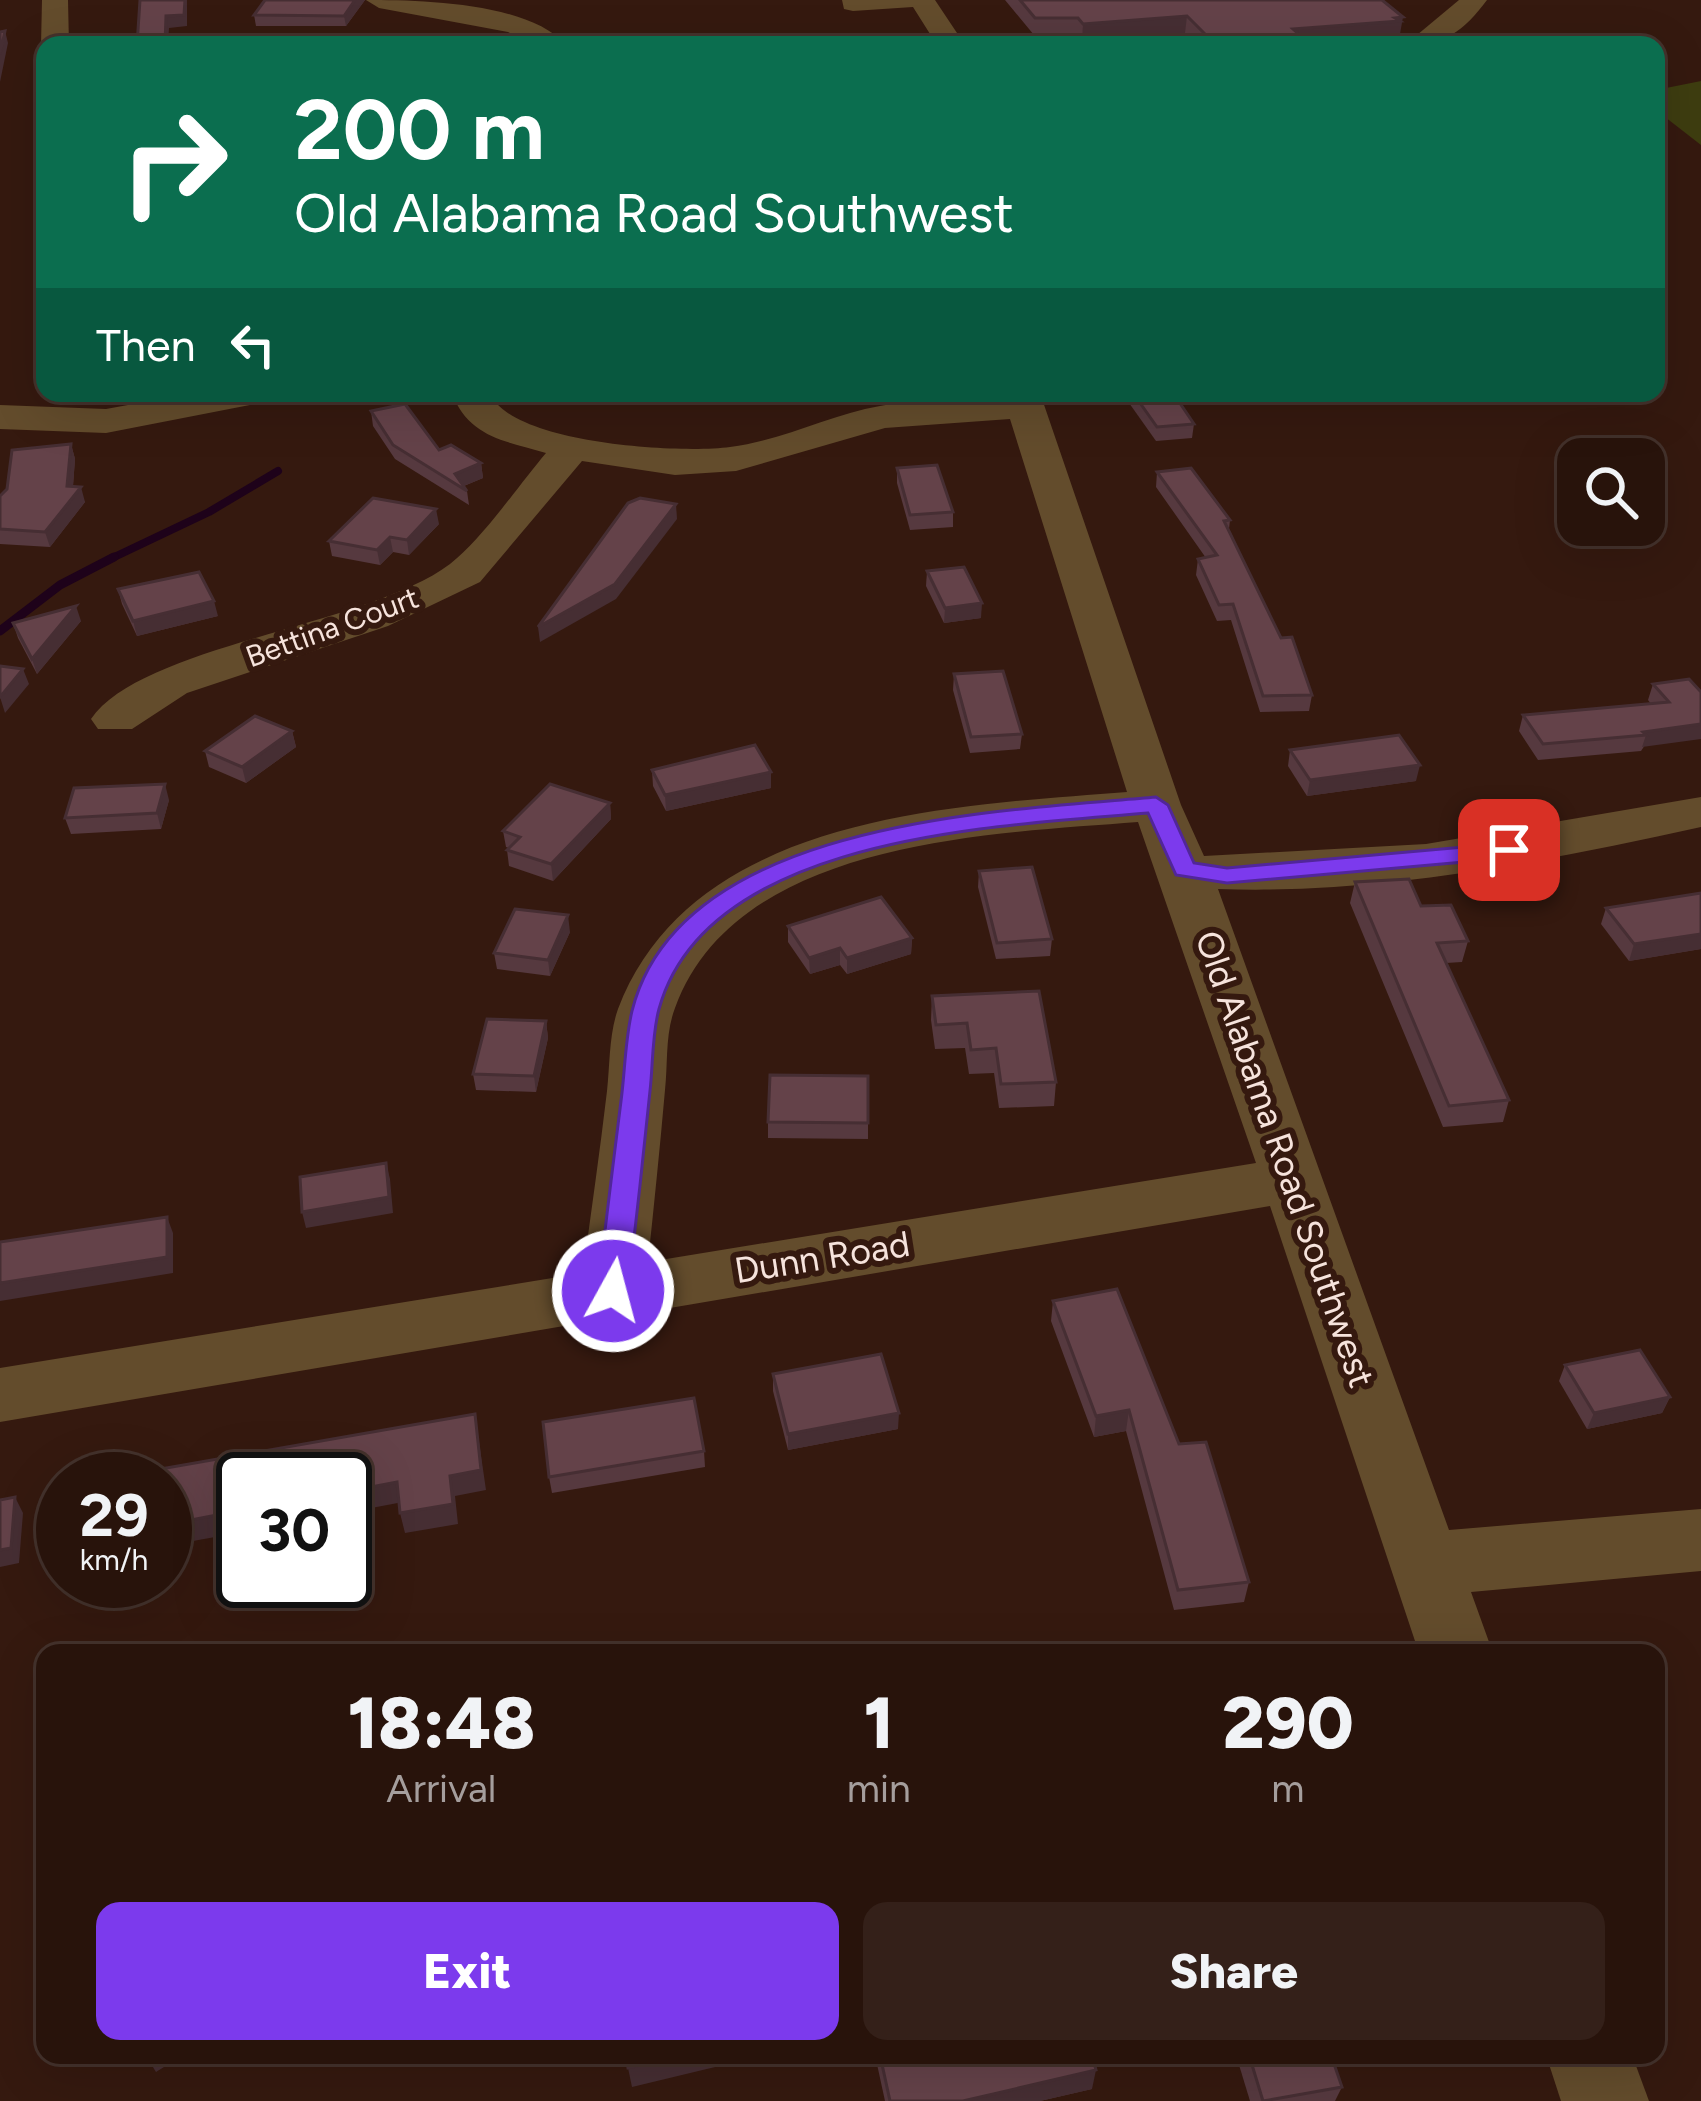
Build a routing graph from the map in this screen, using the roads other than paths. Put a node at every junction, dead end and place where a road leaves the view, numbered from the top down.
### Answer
1 (55, 0) edge
2 (379, 0) edge
3 (910, 0) edge
4 (922, 0) edge
5 (1474, 0) edge
6 (856, 10) edge
7 (55, 36) edge
8 (536, 36) edge
9 (945, 36) edge
10 (1436, 36) edge
11 (162, 402) edge
12 (474, 402) edge
13 (1000, 402) edge
14 (1024, 402) edge
15 (111, 407) edge
16 (0, 417) edge
17 (572, 448) junction
18 (115, 719) dead end
19 (1156, 805) junction
20 (1701, 812) edge
21 (1185, 870) junction
22 (1289, 1180) junction
23 (613, 1291) junction
24 (0, 1394) edge
25 (1701, 1540) edge
26 (1426, 1564) junction
27 (1453, 1644) edge
28 (1592, 2064) edge
29 (1605, 2101) edge

1 - 7 street
2 - 8 street
3 - 6 street
4 - 9 street
5 - 10 street
11 - 15 street
12 - 17 street
13 - 17 street
14 - 19 street, Old Alabama Road Southwest
15 - 16 street
17 - 18 street, Bettina Court
19 - 21 street, Old Alabama Road Southwest
19 - 23 street
20 - 21 street
21 - 22 street, Old Alabama Road Southwest
22 - 23 street, Dunn Road
22 - 26 street, Old Alabama Road Southwest
23 - 24 street, Dunn Road
25 - 26 street
26 - 27 street, Old Alabama Road Southwest
28 - 29 street

